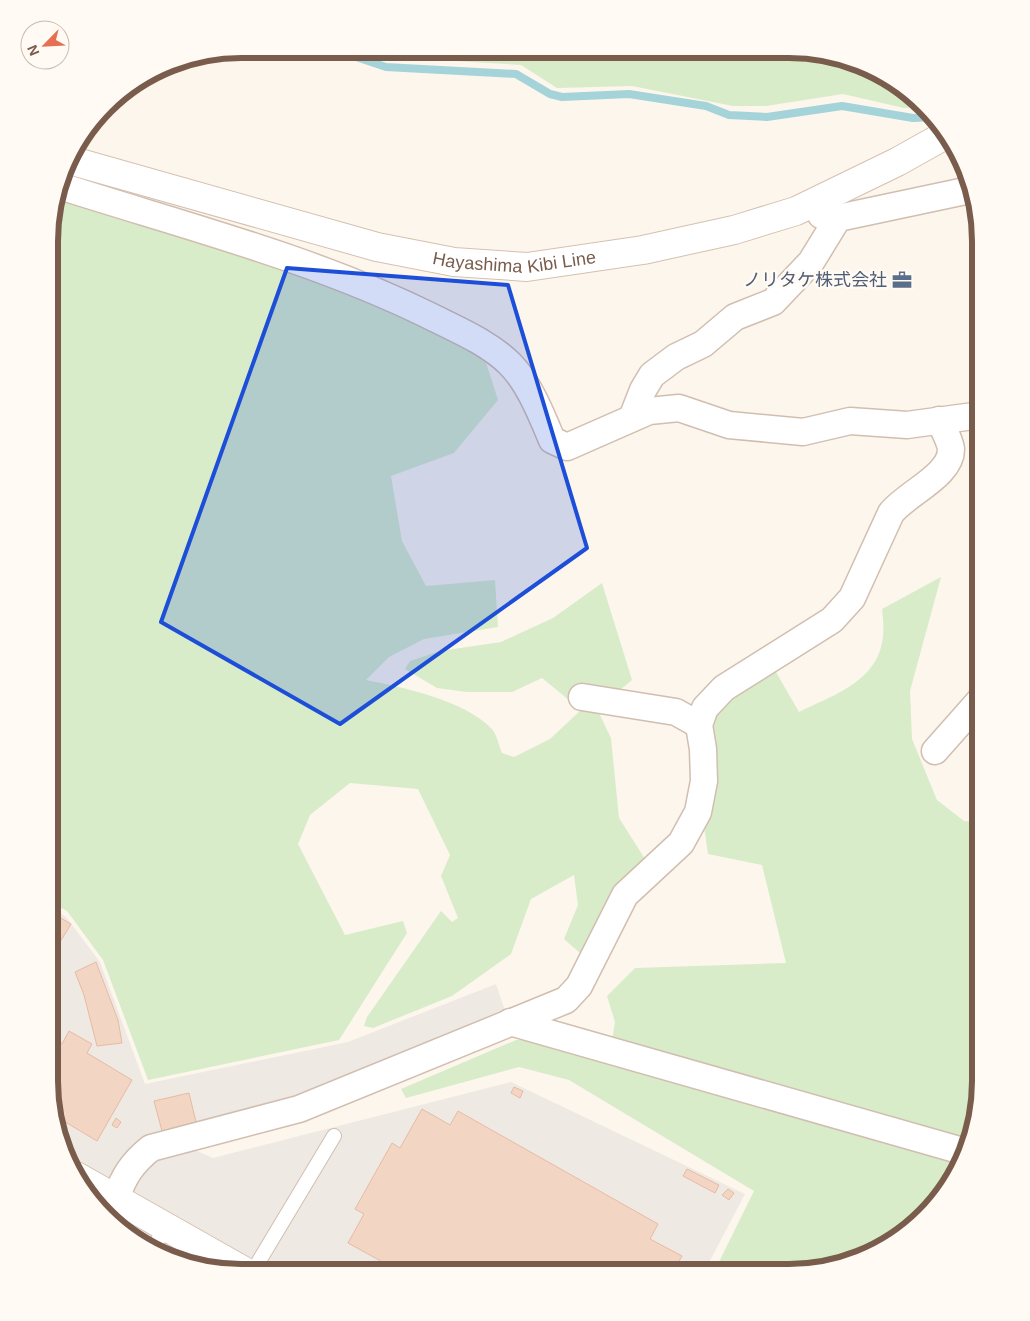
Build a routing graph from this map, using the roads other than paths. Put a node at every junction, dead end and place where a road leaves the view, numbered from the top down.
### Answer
1 (941, 137) edge
2 (75, 162) edge
3 (65, 188) edge
4 (965, 191) edge
5 (796, 211) junction
6 (838, 218) junction
7 (972, 417) edge
8 (632, 418) junction
9 (939, 420) junction
10 (582, 697) dead end
11 (972, 709) edge
12 (699, 725) junction
13 (934, 751) dead end
14 (510, 1022) junction
15 (334, 1136) dead end
16 (959, 1150) edge
17 (89, 1183) edge
18 (116, 1198) junction
19 (160, 1237) edge
20 (223, 1262) edge
21 (257, 1264) edge

1 - 5 main road, Hayashima Kibi Line
2 - 5 main road, Hayashima Kibi Line
3 - 8 street
4 - 6 street
5 - 6 street
6 - 8 street
7 - 9 street
8 - 9 street
9 - 12 street
10 - 12 street
11 - 13 street
12 - 14 street
14 - 16 street
14 - 18 street
15 - 21 lane
17 - 18 main road
18 - 19 main road
19 - 20 main road

